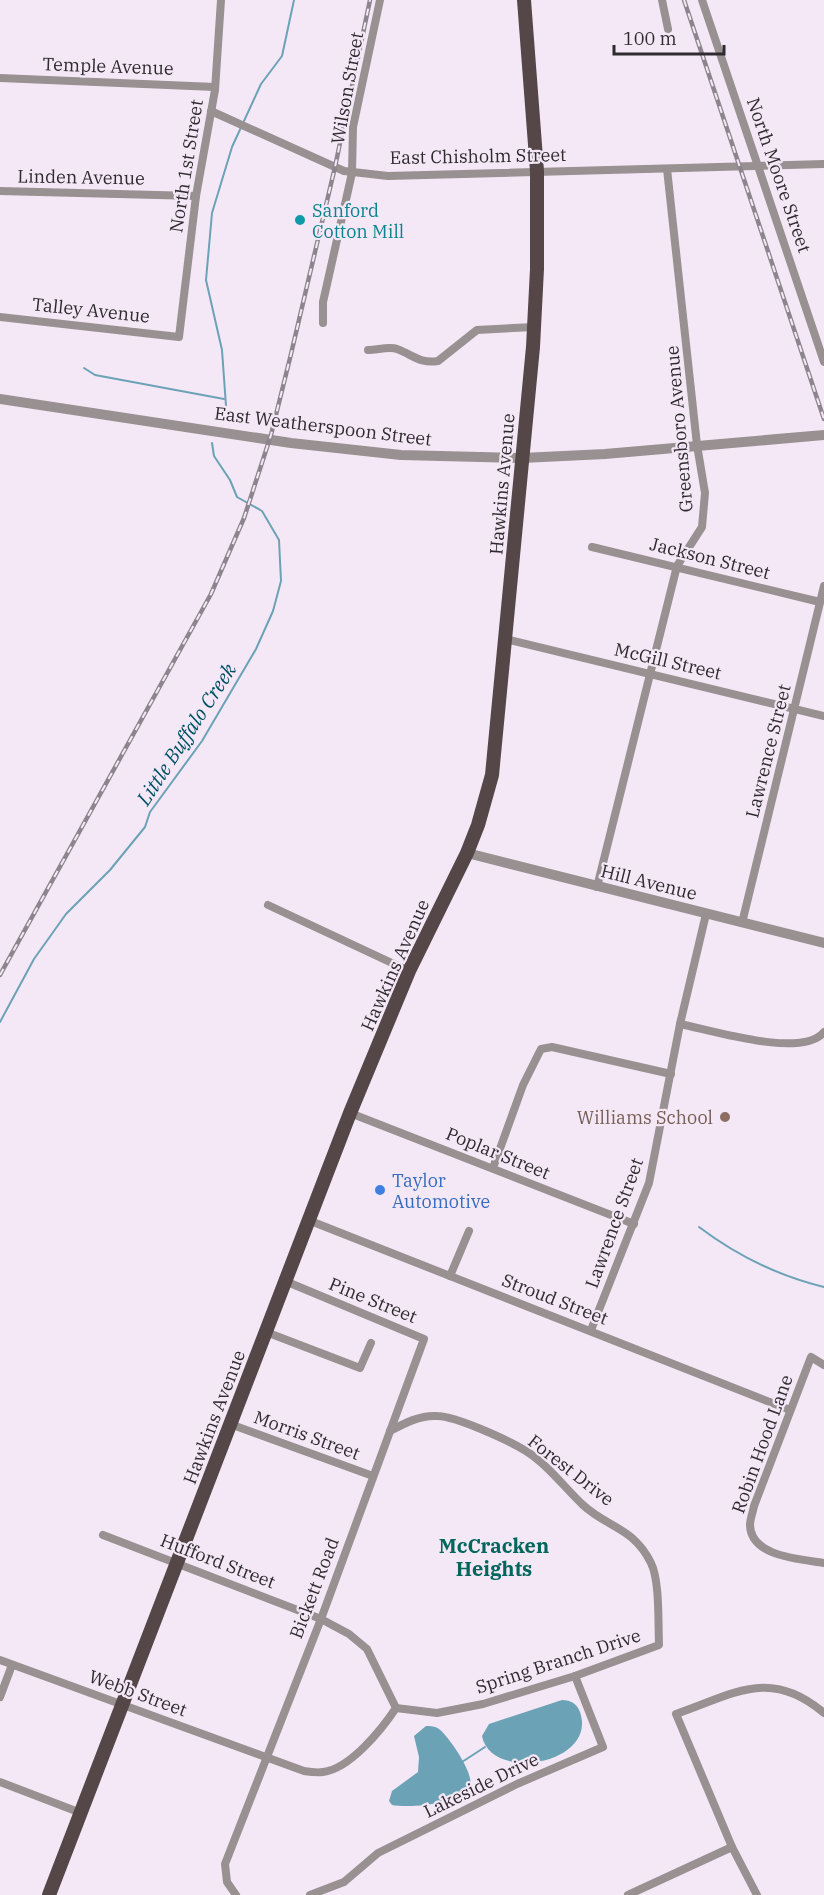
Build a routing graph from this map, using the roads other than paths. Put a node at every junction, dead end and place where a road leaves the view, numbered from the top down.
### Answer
1 (221, 0) edge
2 (380, 0) edge
3 (524, 0) edge
4 (662, 0) edge
5 (702, 0) edge
6 (668, 29) dead end
7 (0, 78) edge
8 (215, 87) junction
9 (211, 111) junction
10 (824, 164) edge
11 (759, 166) junction
12 (667, 169) junction
13 (537, 171) junction
14 (352, 172) junction
15 (0, 191) edge
16 (196, 196) junction
17 (0, 317) edge
18 (323, 323) dead end
19 (534, 327) junction
20 (179, 337) joint
21 (368, 350) dead end
22 (824, 362) edge
23 (0, 399) edge
24 (824, 435) edge
25 (697, 445) junction
26 (522, 458) junction
27 (592, 547) dead end
28 (677, 566) junction
29 (824, 586) edge
30 (820, 602) junction
31 (505, 639) junction
32 (649, 674) junction
33 (796, 709) junction
34 (824, 716) edge
35 (467, 853) junction
36 (597, 887) junction
37 (268, 905) dead end
38 (706, 914) junction
39 (742, 922) junction
40 (824, 943) edge
41 (409, 971) junction
42 (680, 1024) junction
43 (824, 1032) edge
44 (671, 1074) junction
45 (350, 1113) junction
46 (493, 1168) junction
47 (308, 1220) junction
48 (634, 1224) junction
49 (469, 1231) dead end
50 (450, 1276) junction
51 (285, 1281) junction
52 (591, 1330) junction
53 (266, 1332) junction
54 (370, 1343) dead end
55 (824, 1365) edge
56 (790, 1410) junction
57 (230, 1424) junction
58 (390, 1431) junction
59 (373, 1476) junction
60 (103, 1535) dead end
61 (177, 1563) junction
62 (824, 1563) edge
63 (321, 1619) junction
64 (659, 1645) joint
65 (0, 1660) edge
66 (12, 1665) junction
67 (575, 1676) junction
68 (0, 1697) edge
69 (122, 1705) junction
70 (396, 1708) junction
71 (824, 1713) edge
72 (266, 1756) junction
73 (0, 1782) edge
74 (81, 1813) junction
75 (732, 1847) junction
76 (49, 1895) edge
77 (236, 1895) edge
78 (310, 1895) edge
79 (628, 1895) edge
80 (757, 1895) edge

1 - 8 street, North 1st Street
2 - 14 street, Wilson Street
3 - 13 main road, Hawkins Avenue
4 - 6 street
5 - 11 street, North Moore Street
7 - 8 street, Temple Avenue
8 - 9 street, North 1st Street
9 - 14 street, East Chisholm Street
9 - 16 street, North 1st Street
10 - 11 street, East Chisholm Street
11 - 12 street, East Chisholm Street
11 - 22 street, North Moore Street
12 - 13 street, East Chisholm Street
12 - 25 street, Greensboro Avenue
13 - 14 street, East Chisholm Street
13 - 19 main road, Hawkins Avenue
14 - 18 street, Wilson Street
15 - 16 street, Linden Avenue
16 - 20 street, North 1st Street
17 - 20 street, Talley Avenue
19 - 21 street
19 - 26 main road, Hawkins Avenue
23 - 26 street, East Weatherspoon Street
24 - 25 street, East Weatherspoon Street
25 - 26 street, East Weatherspoon Street
25 - 28 street, Greensboro Avenue
26 - 31 main road, Hawkins Avenue
27 - 28 street, Jackson Street
28 - 30 street, Jackson Street
28 - 32 street, Greensboro Avenue
29 - 30 street, Lawrence Street
30 - 33 street, Lawrence Street
31 - 32 street, McGill Street
31 - 35 main road, Hawkins Avenue
32 - 33 street, McGill Street
32 - 36 street, Greensboro Avenue
33 - 34 street, McGill Street
33 - 39 street, Lawrence Street
35 - 36 street, Hill Avenue
35 - 41 main road, Hawkins Avenue
36 - 38 street, Hill Avenue
37 - 41 street
38 - 39 street, Hill Avenue
38 - 42 street, Lawrence Street
39 - 40 street, Hill Avenue
41 - 45 main road, Hawkins Avenue
42 - 43 street
42 - 44 street, Lawrence Street
44 - 46 street
44 - 48 street, Lawrence Street
45 - 46 street, Poplar Street
45 - 47 main road, Hawkins Avenue
46 - 48 street, Poplar Street
47 - 50 street, Stroud Street
47 - 51 main road, Hawkins Avenue
48 - 52 street, Lawrence Street
49 - 50 street
50 - 52 street, Stroud Street
51 - 53 main road, Hawkins Avenue
51 - 58 street, Pine Street
52 - 56 street, Stroud Street
53 - 54 street
53 - 57 main road, Hawkins Avenue
55 - 56 street, Robin Hood Lane
56 - 62 street, Robin Hood Lane
57 - 59 street, Morris Street
57 - 61 main road, Hawkins Avenue
58 - 59 street, Bickett Road
58 - 64 street, Forest Drive
59 - 63 street, Bickett Road
60 - 61 street, Hufford Street
61 - 63 street, Hufford Street
61 - 69 main road, Hawkins Avenue
63 - 70 street, Hufford Street
63 - 72 street, Bickett Road
64 - 67 street, Spring Branch Drive
65 - 66 street, Webb Street
66 - 68 street
66 - 69 street, Webb Street
67 - 70 street, Spring Branch Drive
67 - 78 street, Lakeside Drive
69 - 72 street, Webb Street
69 - 74 main road, Hawkins Avenue
70 - 72 street, Webb Street
71 - 75 street
72 - 77 street
73 - 74 street
74 - 76 main road, Hawkins Avenue
75 - 79 street
75 - 80 street

